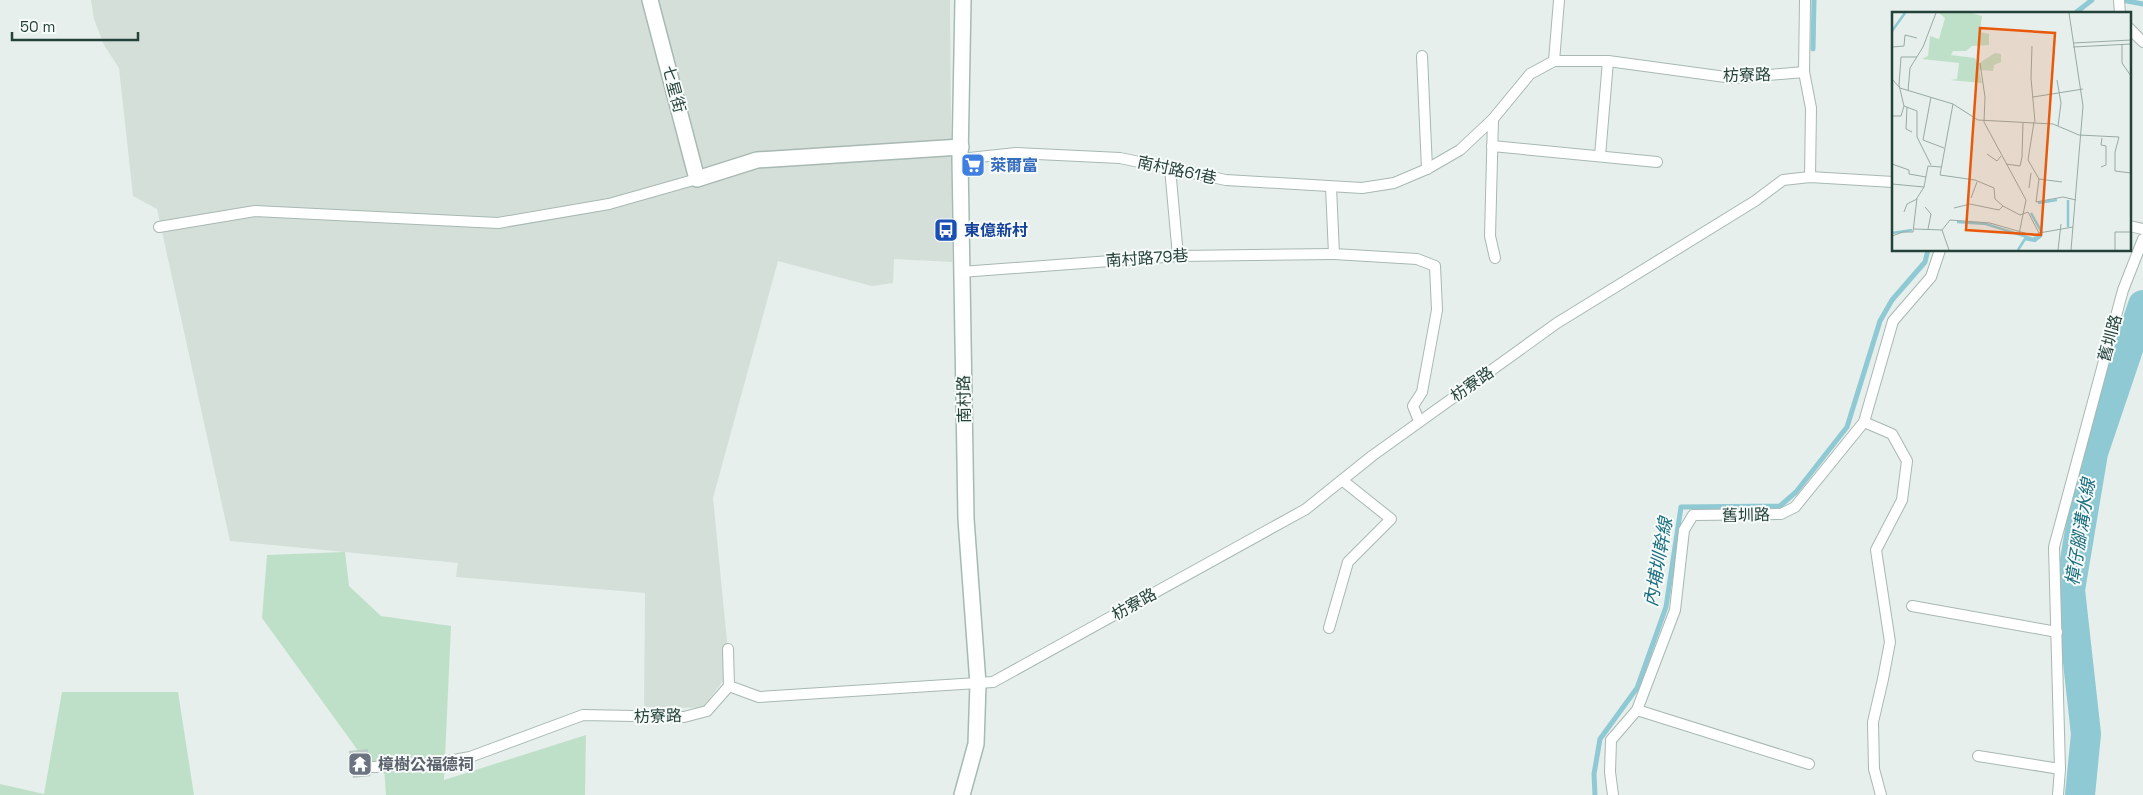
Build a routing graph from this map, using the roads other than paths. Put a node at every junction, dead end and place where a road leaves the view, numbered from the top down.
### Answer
1 (650, 0) edge
2 (963, 0) edge
3 (1559, 0) edge
4 (1805, 0) edge
5 (2130, 29) edge
6 (2143, 42) edge
7 (1422, 56) dead end
8 (1554, 61) junction
9 (1608, 61) junction
10 (1804, 72) junction
11 (1493, 119) junction
12 (1492, 146) junction
13 (960, 153) junction
14 (1600, 156) junction
15 (1657, 162) dead end
16 (1170, 168) junction
17 (1426, 169) junction
18 (1810, 177) junction
19 (697, 179) junction
20 (1892, 182) edge
21 (1394, 183) joint
22 (1331, 187) junction
23 (2130, 226) edge
24 (159, 227) dead end
25 (2143, 229) edge
26 (2143, 239) edge
27 (1940, 251) edge
28 (1334, 254) junction
29 (1178, 256) junction
30 (1495, 258) dead end
31 (961, 272) junction
32 (1420, 421) junction
33 (1864, 422) junction
34 (1342, 480) junction
35 (1912, 606) dead end
36 (1329, 628) dead end
37 (2057, 632) junction
38 (728, 649) dead end
39 (978, 684) junction
40 (729, 686) junction
41 (1637, 710) junction
42 (1978, 756) dead end
43 (1809, 764) dead end
44 (373, 766) dead end
45 (2060, 769) junction
46 (962, 795) edge
47 (1612, 795) edge
48 (1881, 795) edge
49 (2058, 795) edge

1 - 19 street, 七星街
2 - 13 street, 南村路
3 - 8 lane
4 - 10 lane
5 - 6 lane
7 - 17 lane
8 - 9 lane, 枋寮路
8 - 11 lane, 枋寮路
9 - 10 lane, 枋寮路
9 - 14 lane
10 - 18 lane
11 - 12 lane
11 - 17 lane, 枋寮路
12 - 14 lane
12 - 30 lane
13 - 16 lane, 南村路61巷
13 - 19 street
13 - 31 street, 南村路
14 - 15 lane
16 - 22 lane, 南村路61巷
16 - 29 lane
17 - 21 lane, 枋寮路
18 - 20 lane
18 - 32 lane, 枋寮路
19 - 24 lane
21 - 22 lane, 南村路61巷
22 - 28 lane
23 - 25 lane
26 - 37 lane, 舊圳路
27 - 33 lane, 舊圳路
28 - 29 lane, 南村路79巷
28 - 32 lane, 南村路79巷
29 - 31 lane, 南村路79巷
31 - 39 street, 南村路
32 - 34 lane, 枋寮路
33 - 41 lane, 舊圳路
33 - 48 lane
34 - 36 lane
34 - 39 lane, 枋寮路
35 - 37 lane
37 - 45 lane, 舊圳路
38 - 40 lane
39 - 40 lane, 枋寮路
39 - 46 street, 南村路
40 - 44 lane, 枋寮路
41 - 43 lane
41 - 47 lane, 舊圳路
42 - 45 lane
45 - 49 lane, 舊圳路

